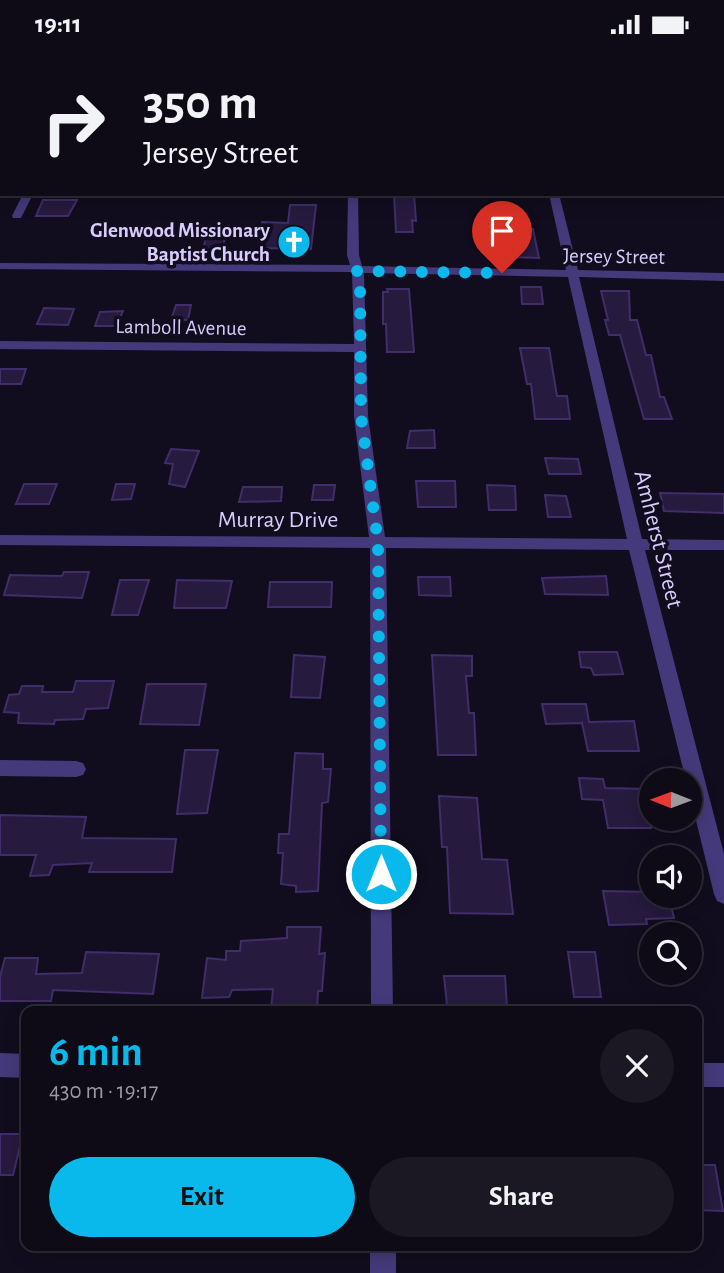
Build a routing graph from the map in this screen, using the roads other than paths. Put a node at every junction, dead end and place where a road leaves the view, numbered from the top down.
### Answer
1 (27, 196) edge
2 (353, 196) edge
3 (554, 196) edge
4 (17, 216) dead end
5 (0, 266) edge
6 (357, 271) junction
7 (573, 274) junction
8 (724, 277) edge
9 (0, 345) edge
10 (361, 348) junction
11 (0, 540) edge
12 (378, 543) junction
13 (636, 545) junction
14 (724, 545) edge
15 (0, 768) edge
16 (76, 769) dead end
17 (724, 894) edge
18 (382, 1006) edge
19 (0, 1065) edge
20 (21, 1066) edge
21 (702, 1075) edge
22 (724, 1075) edge
23 (383, 1251) edge
24 (383, 1273) edge

1 - 4 street
2 - 6 street
3 - 7 street, Amherst Street
5 - 6 street, Jersey Street
6 - 7 street, Jersey Street
6 - 10 street
7 - 8 street, Jersey Street
7 - 13 street, Amherst Street
9 - 10 street, Lamboll Avenue
10 - 12 street
11 - 12 street, Murray Drive
12 - 13 street, Murray Drive
12 - 18 street
13 - 14 street, Murray Drive
13 - 17 street, Amherst Street
15 - 16 street
19 - 20 street
21 - 22 street
23 - 24 street

